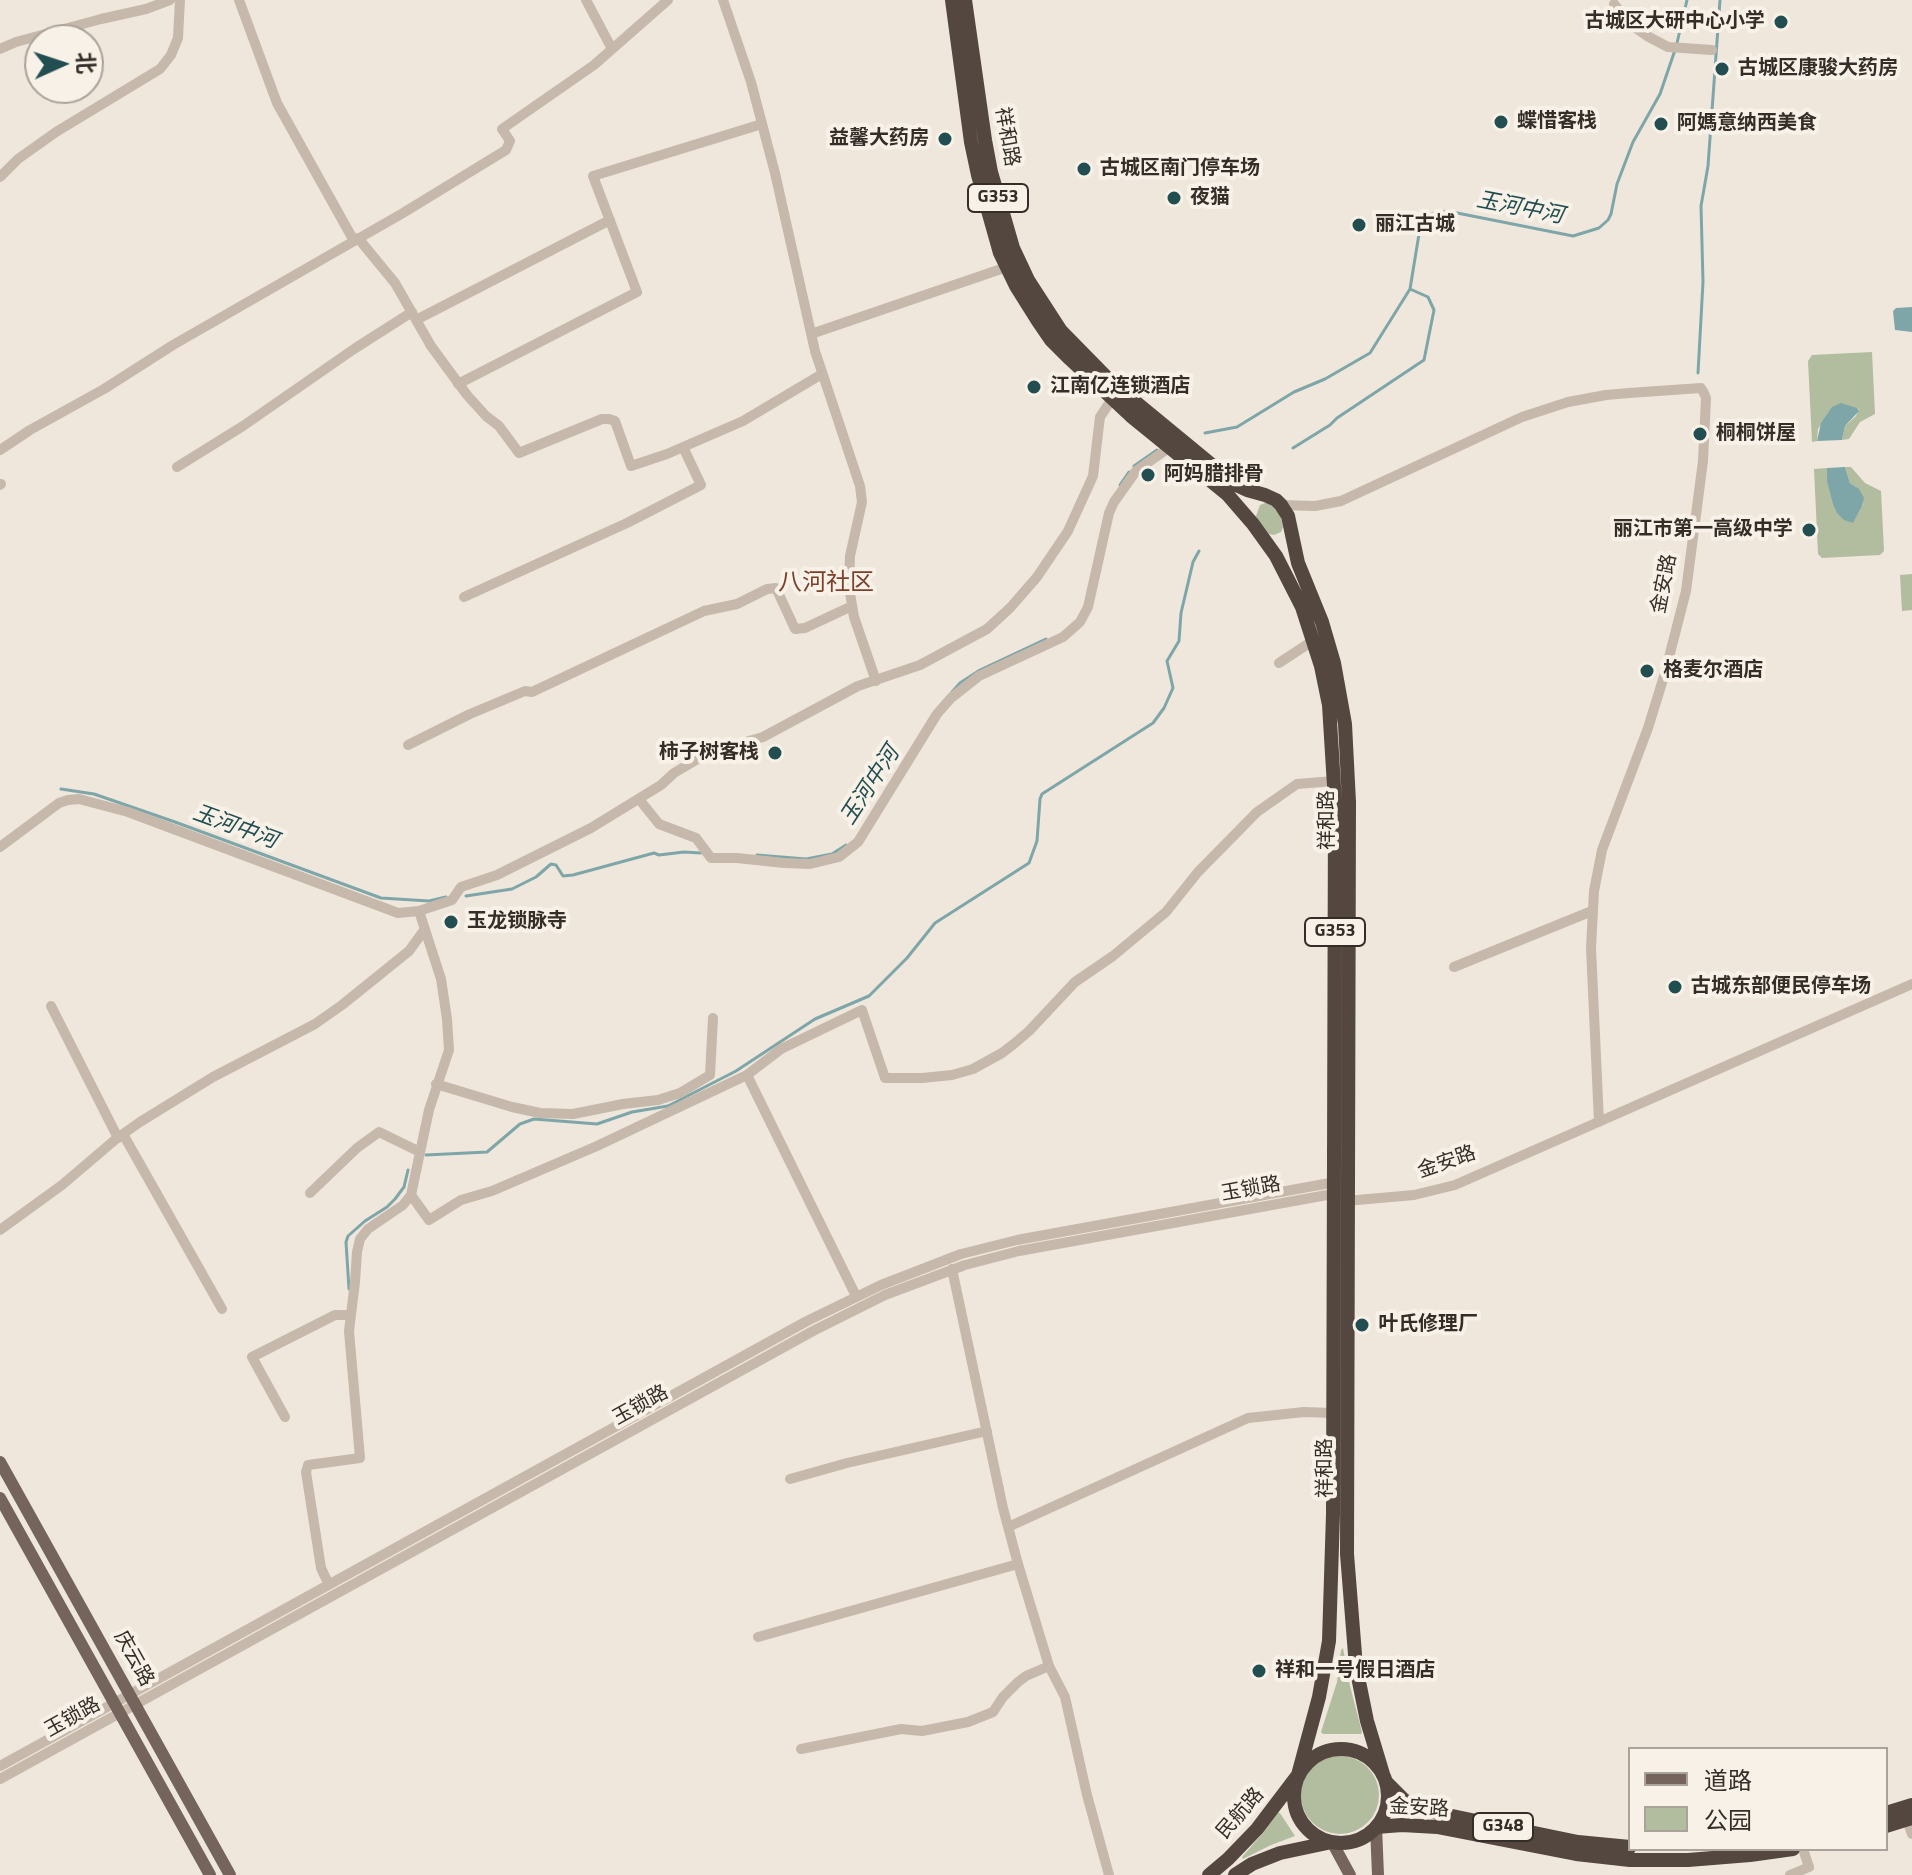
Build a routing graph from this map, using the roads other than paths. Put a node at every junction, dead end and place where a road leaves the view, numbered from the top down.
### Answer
1 (170, 0) edge
2 (180, 0) edge
3 (239, 0) edge
4 (586, 0) edge
5 (668, 0) edge
6 (723, 0) edge
7 (952, 0) edge
8 (965, 0) edge
9 (1614, 4) dead end
10 (0, 49) edge
11 (612, 49) junction
12 (1712, 50) dead end
13 (762, 124) junction
14 (0, 177) edge
15 (610, 220) junction
16 (356, 240) junction
17 (1007, 267) junction
18 (414, 316) junction
19 (811, 334) junction
20 (822, 374) junction
21 (458, 384) junction
22 (1112, 399) junction
23 (683, 447) junction
24 (1170, 447) junction
25 (0, 450) edge
26 (177, 467) dead end
27 (1258, 493) junction
28 (1281, 505) junction
29 (1245, 514) junction
30 (1291, 532) junction
31 (1268, 545) junction
32 (464, 597) dead end
33 (852, 606) junction
34 (1314, 640) junction
35 (1279, 663) dead end
36 (876, 681) junction
37 (408, 745) dead end
38 (1335, 781) junction
39 (639, 799) junction
40 (0, 847) edge
41 (419, 911) junction
42 (1592, 911) junction
43 (425, 929) junction
44 (1454, 967) dead end
45 (1912, 984) edge
46 (51, 1006) dead end
47 (713, 1018) dead end
48 (747, 1075) junction
49 (436, 1084) junction
50 (1599, 1122) junction
51 (120, 1136) junction
52 (420, 1152) junction
53 (1341, 1190) junction
54 (310, 1193) dead end
55 (411, 1195) junction
56 (0, 1230) edge
57 (952, 1269) junction
58 (856, 1296) junction
59 (222, 1309) dead end
60 (351, 1315) junction
61 (1333, 1413) junction
62 (285, 1417) dead end
63 (987, 1431) junction
64 (0, 1462) edge
65 (790, 1479) dead end
66 (0, 1498) edge
67 (1008, 1527) junction
68 (1018, 1564) junction
69 (329, 1585) junction
70 (758, 1637) dead end
71 (1049, 1666) junction
72 (133, 1699) junction
73 (117, 1708) junction
74 (801, 1749) dead end
75 (0, 1766) edge
76 (1298, 1775) junction
77 (1384, 1778) junction
78 (0, 1779) edge
79 (1912, 1805) edge
80 (1888, 1812) edge
81 (1910, 1819) edge
82 (1888, 1825) edge
83 (1376, 1827) junction
84 (1912, 1834) edge
85 (1332, 1842) junction
86 (1628, 1847) edge
87 (1779, 1851) edge
88 (1804, 1851) edge
89 (1810, 1871) edge
90 (210, 1875) edge
91 (230, 1875) edge
92 (1109, 1875) edge
93 (1209, 1875) edge
94 (1235, 1875) edge
95 (1350, 1875) edge
96 (1378, 1875) edge
97 (1790, 1875) edge

1 - 10 street
2 - 14 street
3 - 16 street
4 - 11 street
5 - 11 street
6 - 13 street
7 - 17 highway, 祥和路 / G353
8 - 27 highway, 祥和路 / G353
9 - 12 street
11 - 16 street
13 - 15 street
13 - 19 street
15 - 18 street
15 - 21 street
16 - 18 street
16 - 25 street
17 - 19 street
17 - 22 highway, 祥和路 / G353
18 - 21 street
18 - 26 street
19 - 20 street
20 - 23 street
20 - 33 street
21 - 23 street
22 - 24 highway, 祥和路 / G353
22 - 36 street
23 - 32 street
24 - 29 highway, 祥和路 / G353
24 - 39 street
27 - 28 highway, 祥和路 / G353
27 - 29 highway
28 - 30 highway, 祥和路 / G353
28 - 42 street, 金安路
29 - 31 highway, 祥和路 / G353
30 - 31 highway
30 - 53 highway, 祥和路 / G353
31 - 34 highway, 祥和路 / G353
33 - 36 street
33 - 37 street
34 - 35 street
34 - 38 highway, 祥和路 / G353
36 - 39 street
38 - 48 street
38 - 53 highway, 祥和路 / G353
39 - 41 street
40 - 41 street
41 - 43 street
42 - 44 street
42 - 50 street, 金安路
43 - 49 street
43 - 51 street
45 - 50 street, 金安路
46 - 51 street
47 - 49 street
48 - 55 street
48 - 58 street
49 - 52 street
50 - 53 street, 金安路
51 - 56 street
51 - 59 street
52 - 54 street
52 - 55 street
53 - 57 street, 玉锁路
53 - 58 street, 玉锁路
53 - 61 highway, 祥和路 / G353
53 - 77 highway, 祥和路 / G353
55 - 60 street
57 - 63 street
57 - 72 street, 玉锁路
58 - 69 street, 玉锁路
60 - 62 street
60 - 69 street
61 - 67 street
61 - 76 highway, 祥和路 / G353
63 - 65 street
63 - 67 street
64 - 72 main road, 庆云路
66 - 73 main road, 庆云路
67 - 68 street
68 - 70 street
68 - 71 street
69 - 72 street, 玉锁路
71 - 74 street
71 - 92 street
72 - 73 street, 玉锁路
72 - 91 main road, 庆云路
73 - 75 street, 玉锁路
73 - 78 street, 玉锁路
73 - 90 main road, 庆云路
76 - 77 highway, G348
76 - 85 highway
76 - 93 highway, 民航路 / G348
77 - 83 highway
77 - 86 highway, 金安路 / G348
79 - 80 highway
81 - 82 highway
81 - 84 street
83 - 85 highway, G348
83 - 87 highway, 金安路 / G348
83 - 96 main road
85 - 94 highway, 民航路 / G348
85 - 95 main road
88 - 89 street
89 - 97 street

